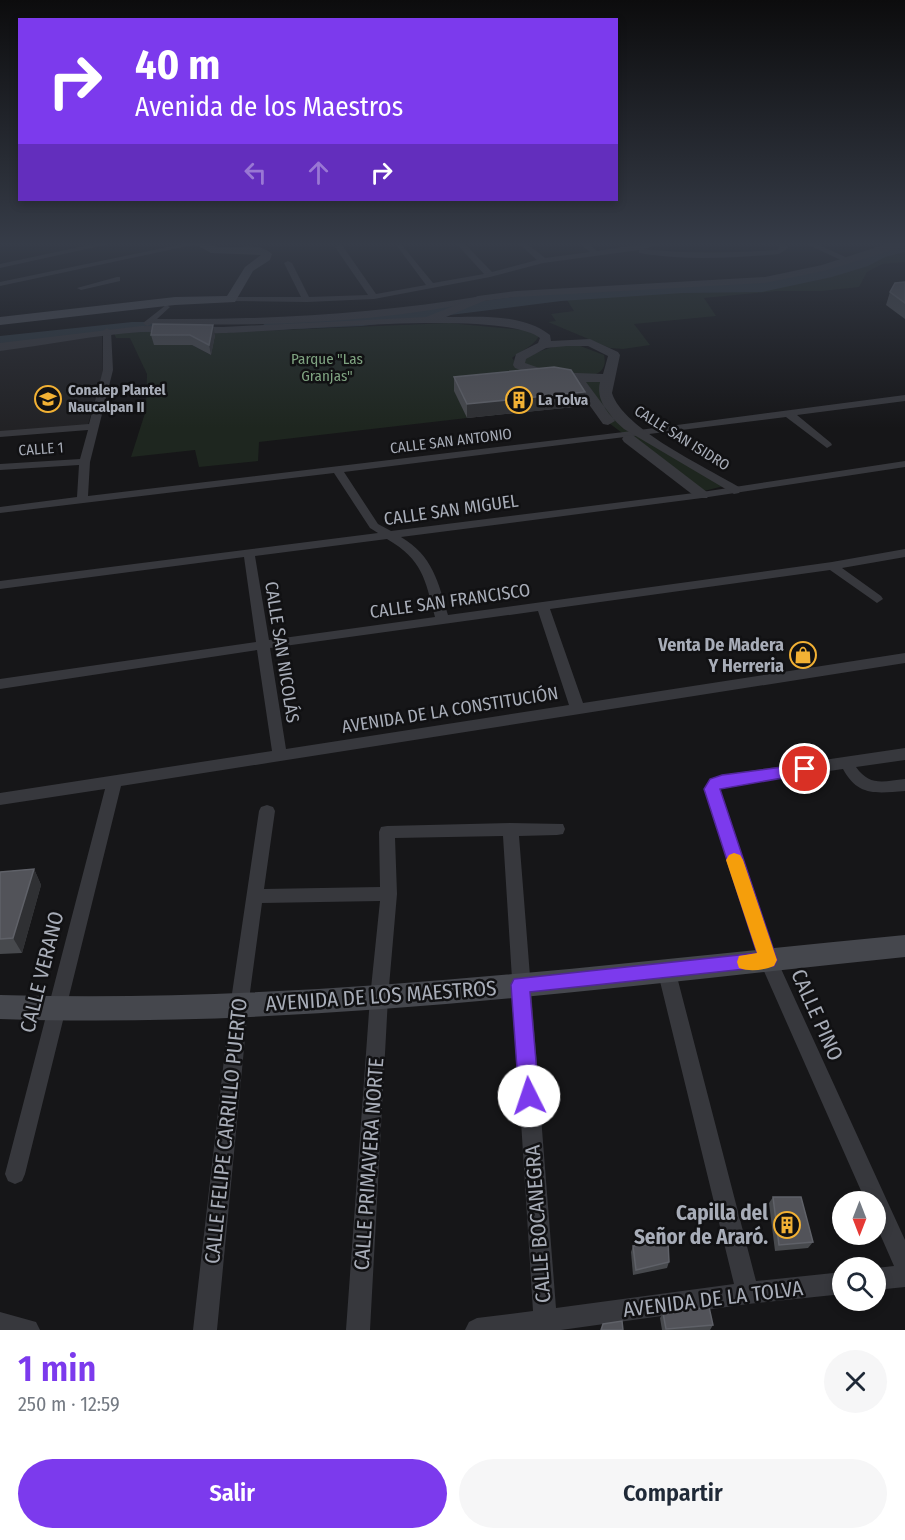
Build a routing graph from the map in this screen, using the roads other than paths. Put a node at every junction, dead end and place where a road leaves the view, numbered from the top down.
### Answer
1 (148, 304) edge
2 (464, 304) edge
3 (469, 304) edge
4 (166, 307) dead end
5 (427, 315) junction
6 (0, 321) edge
7 (145, 325) junction
8 (107, 332) junction
9 (543, 345) junction
10 (0, 346) edge
11 (608, 378) junction
12 (577, 379) junction
13 (905, 398) edge
14 (788, 413) junction
15 (93, 427) junction
16 (0, 434) edge
17 (631, 434) junction
18 (826, 446) dead end
19 (85, 462) junction
20 (905, 464) edge
21 (0, 467) edge
22 (337, 470) junction
23 (734, 490) junction
24 (702, 495) junction
25 (82, 500) junction
26 (0, 510) edge
27 (390, 536) junction
28 (249, 553) junction
29 (905, 553) edge
30 (832, 566) junction
31 (0, 585) edge
32 (877, 599) dead end
33 (543, 606) junction
34 (443, 621) junction
35 (263, 645) junction
36 (905, 658) edge
37 (0, 684) edge
38 (578, 710) junction
39 (905, 754) edge
40 (280, 756) junction
41 (847, 763) junction
42 (114, 782) junction
43 (905, 785) edge
44 (0, 799) edge
45 (267, 811) dead end
46 (510, 829) junction
47 (557, 829) dead end
48 (389, 894) junction
49 (255, 896) junction
50 (905, 946) edge
51 (768, 960) junction
52 (666, 969) junction
53 (520, 985) junction
54 (379, 998) junction
55 (0, 1007) edge
56 (239, 1007) junction
57 (56, 1010) junction
58 (15, 1174) dead end
59 (905, 1265) edge
60 (905, 1275) edge
61 (886, 1278) edge
62 (832, 1284) edge
63 (748, 1293) junction
64 (545, 1320) junction
65 (205, 1330) edge
66 (358, 1330) edge
67 (477, 1330) edge

1 - 6 main road
2 - 5 street
3 - 5 street
4 - 7 street
5 - 7 street
5 - 9 street
7 - 8 street
8 - 10 street
8 - 15 street
9 - 11 street, CALLE SAN ISIDRO
9 - 12 street
11 - 12 street
11 - 17 street, CALLE SAN ISIDRO
12 - 17 street, CALLE SAN ISIDRO
13 - 14 street, CALLE SAN ANTONIO
14 - 17 street, CALLE SAN ANTONIO
14 - 18 street
15 - 16 street
15 - 19 street
17 - 22 street, CALLE SAN ANTONIO
17 - 23 street, CALLE SAN ISIDRO
17 - 24 street, CALLE SAN ISIDRO
19 - 21 street, CALLE 1
19 - 25 street
20 - 23 street, CALLE SAN MIGUEL
22 - 25 street, CALLE SAN ANTONIO
22 - 27 street
23 - 24 street, CALLE SAN MIGUEL
24 - 27 street, CALLE SAN MIGUEL
25 - 26 street, CALLE SAN ANTONIO
27 - 28 street, CALLE SAN MIGUEL
27 - 34 street
28 - 31 street, CALLE SAN MIGUEL
28 - 35 street, CALLE SAN NICOLÁS
29 - 30 street, CALLE SAN FRANCISCO
30 - 32 street
30 - 33 street, CALLE SAN FRANCISCO
33 - 34 street, CALLE SAN FRANCISCO
33 - 38 street
34 - 35 street, CALLE SAN FRANCISCO
35 - 37 street, CALLE SAN FRANCISCO
35 - 40 street, CALLE SAN NICOLÁS
36 - 38 street, AVENIDA DE LA CONSTITUCIÓN
38 - 40 street, AVENIDA DE LA CONSTITUCIÓN
39 - 41 street
40 - 42 street, AVENIDA DE LA CONSTITUCIÓN
41 - 43 street
41 - 51 street, CALLE PINO
42 - 44 street, AVENIDA DE LA CONSTITUCIÓN
42 - 57 street, CALLE VERANO
45 - 49 street, CALLE FELIPE CARRILLO PUERTO
46 - 47 street
46 - 48 street, CALLE PRIMAVERA NORTE
46 - 53 street, CALLE BOCANEGRA
48 - 49 street
48 - 54 street, CALLE PRIMAVERA NORTE
49 - 56 street, CALLE FELIPE CARRILLO PUERTO
50 - 51 main road, AVENIDA DE LOS MAESTROS
51 - 52 main road, AVENIDA DE LOS MAESTROS
51 - 59 street, CALLE PINO
52 - 53 main road, AVENIDA DE LOS MAESTROS
52 - 63 street
53 - 54 main road, AVENIDA DE LOS MAESTROS
53 - 64 street, CALLE BOCANEGRA
54 - 56 main road, AVENIDA DE LOS MAESTROS
54 - 66 street, CALLE PRIMAVERA NORTE
55 - 57 main road, AVENIDA DE LOS MAESTROS
56 - 57 main road, AVENIDA DE LOS MAESTROS
56 - 65 street, CALLE FELIPE CARRILLO PUERTO
57 - 58 street, CALLE VERANO
60 - 61 street
62 - 63 street, AVENIDA DE LA TOLVA
63 - 64 street, AVENIDA DE LA TOLVA
64 - 67 street, AVENIDA DE LA TOLVA

